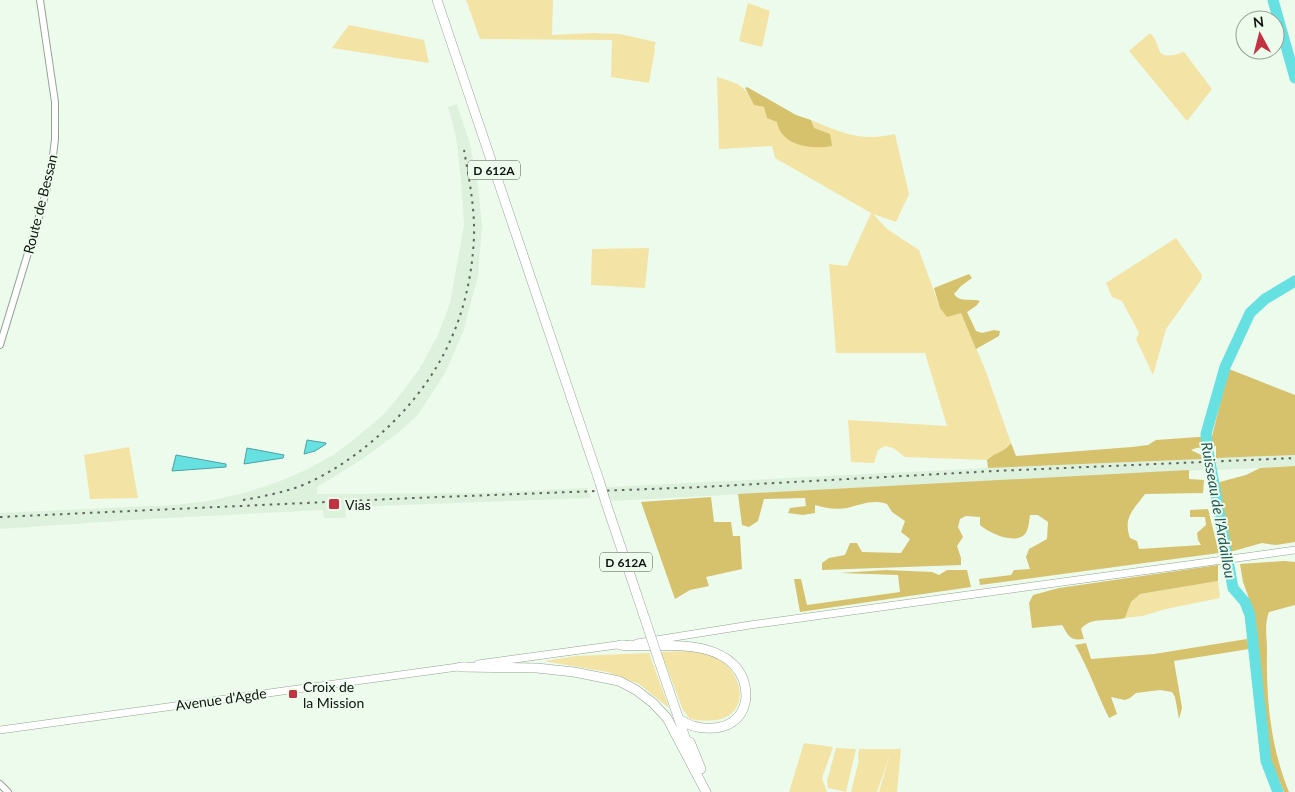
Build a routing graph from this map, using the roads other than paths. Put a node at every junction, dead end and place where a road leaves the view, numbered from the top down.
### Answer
1 (40, 0) edge
2 (437, 0) edge
3 (0, 344) edge
4 (1295, 550) edge
5 (620, 645) junction
6 (460, 667) junction
7 (676, 710) junction
8 (681, 720) junction
9 (0, 730) edge
10 (697, 773) junction
11 (0, 784) edge
12 (8, 792) edge
13 (706, 792) edge
14 (713, 792) edge

1 - 3 street, Route de Bessan
2 - 7 highway, D 612A, bridge
4 - 5 main road, Avenue d'Agde
5 - 6 main road, Avenue d'Agde
5 - 8 highway
6 - 9 main road, Avenue d'Agde
6 - 10 highway
7 - 8 highway, D 612A
7 - 10 highway, D 612A
8 - 14 highway, D 612A
10 - 13 highway, D 612A
11 - 12 street

